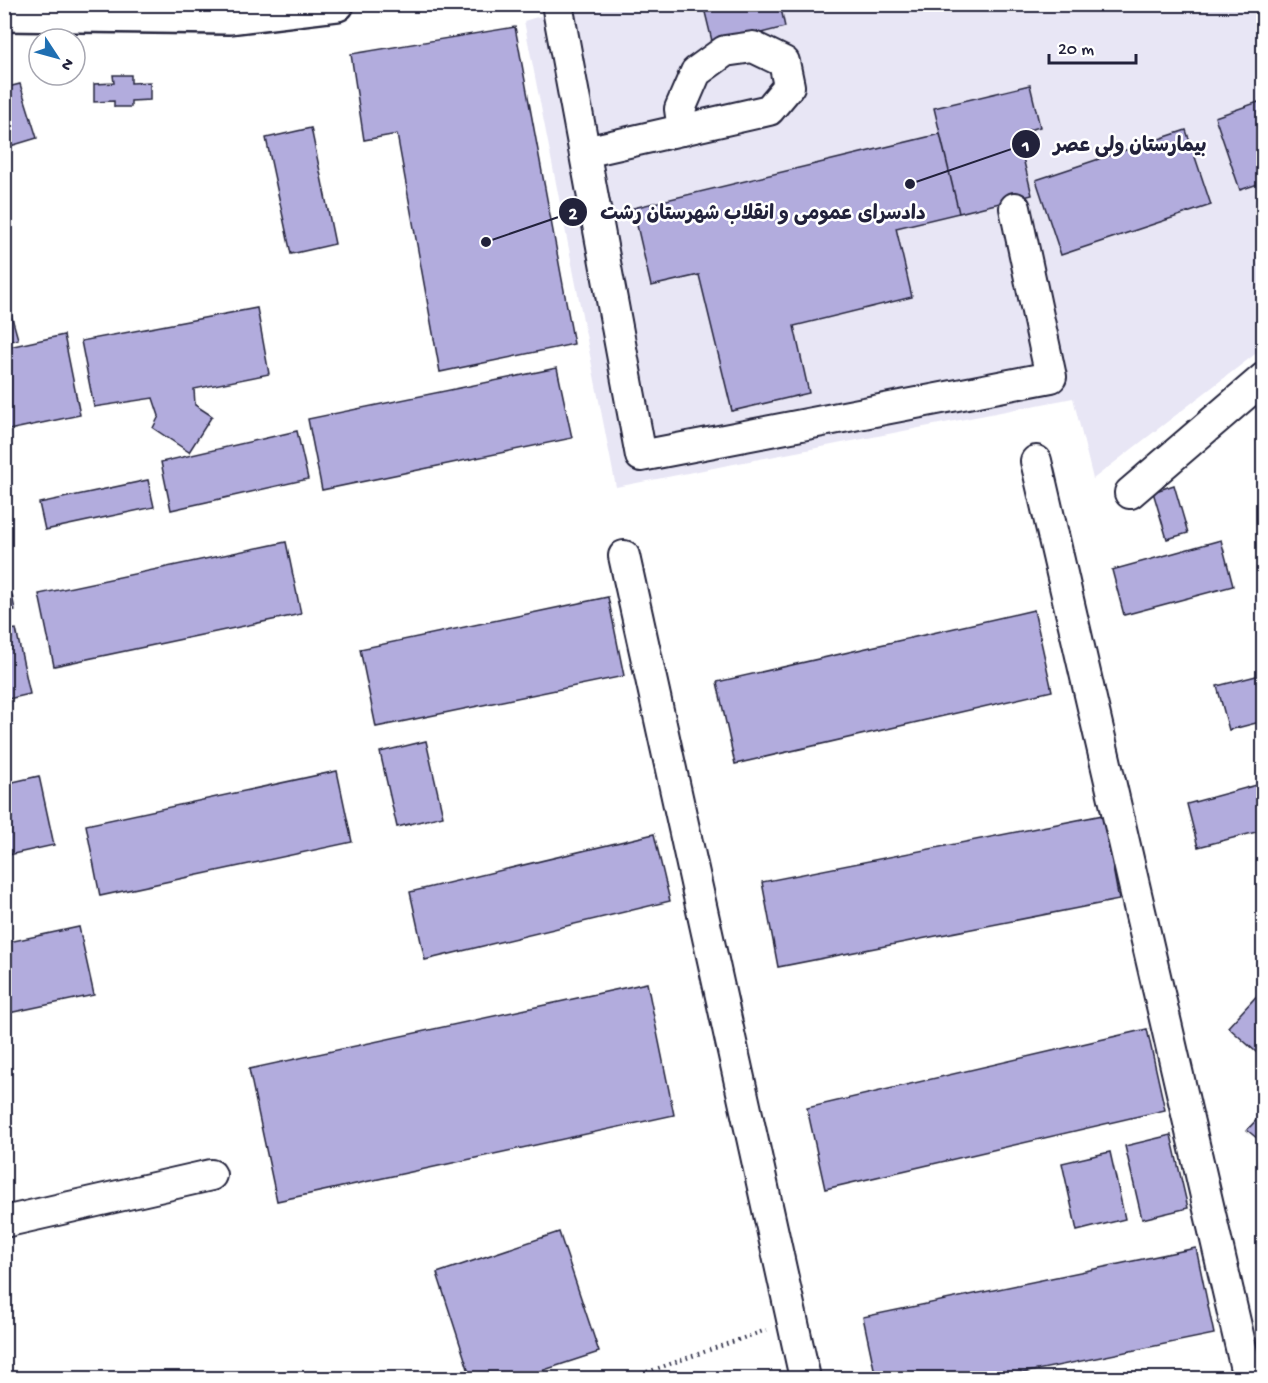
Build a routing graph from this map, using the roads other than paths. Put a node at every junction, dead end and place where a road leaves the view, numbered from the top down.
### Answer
1 (557, 4) edge
2 (329, 5) edge
3 (4, 14) edge
4 (683, 129) dead end
5 (585, 152) junction
6 (1015, 208) dead end
7 (1263, 378) edge
8 (1036, 462) dead end
9 (1130, 494) dead end
10 (624, 556) dead end
11 (211, 1175) dead end
12 (4, 1222) edge
13 (805, 1378) edge
14 (1248, 1378) edge

1 - 5 street
2 - 3 main road
4 - 5 street
5 - 6 street
7 - 9 street
8 - 14 street
10 - 13 street
11 - 12 street

